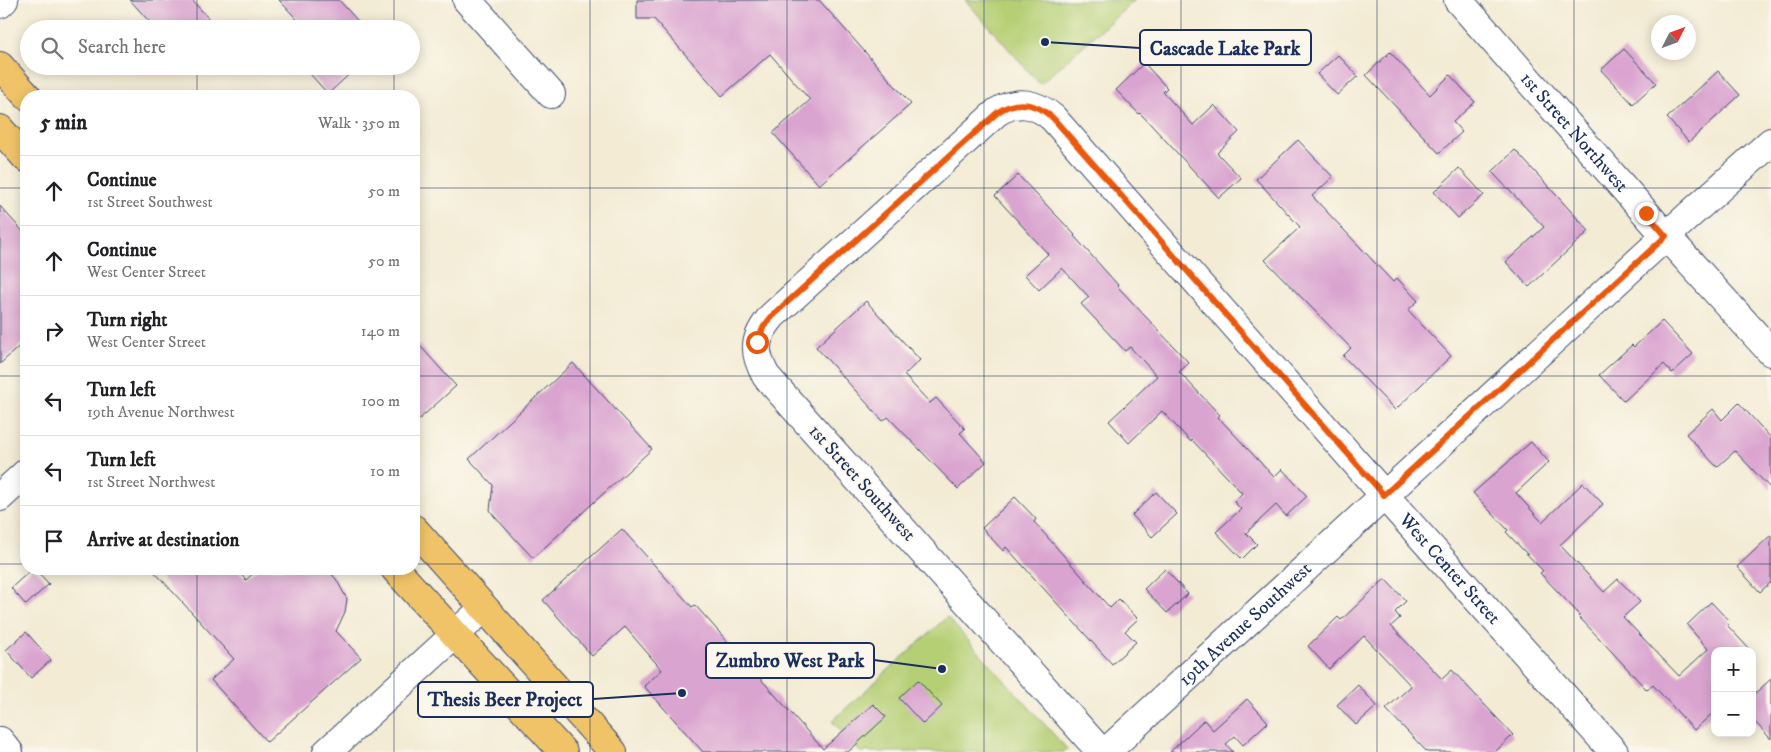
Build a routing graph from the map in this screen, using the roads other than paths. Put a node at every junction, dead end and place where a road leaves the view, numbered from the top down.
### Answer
1 (4, 0) edge
2 (468, 0) edge
3 (1458, 0) edge
4 (0, 4) edge
5 (0, 66) edge
6 (22, 90) edge
7 (551, 94) dead end
8 (0, 129) edge
9 (1771, 142) edge
10 (20, 151) edge
11 (883, 216) joint
12 (1666, 236) junction
13 (1771, 352) edge
14 (20, 479) edge
15 (1384, 495) junction
16 (0, 497) edge
17 (420, 536) edge
18 (400, 575) edge
19 (484, 608) junction
20 (455, 635) junction
21 (0, 742) edge
22 (9, 752) edge
23 (327, 752) edge
24 (563, 752) edge
25 (613, 752) edge
26 (1102, 752) edge
27 (1106, 752) edge
28 (1614, 752) edge

1 - 4 street
2 - 7 street
3 - 12 street, 1st Street Northwest
5 - 6 main road
8 - 10 main road
9 - 12 street, 19th Avenue Southwest
11 - 15 street, West Center Street
11 - 26 street, 1st Street Southwest
12 - 13 street, 1st Street Northwest
12 - 15 street, 19th Avenue Southwest
14 - 16 street
15 - 27 street, 19th Avenue Southwest
15 - 28 street, West Center Street
17 - 19 main road
18 - 20 main road
19 - 20 street
19 - 25 main road
20 - 23 street
20 - 24 main road
21 - 22 street

